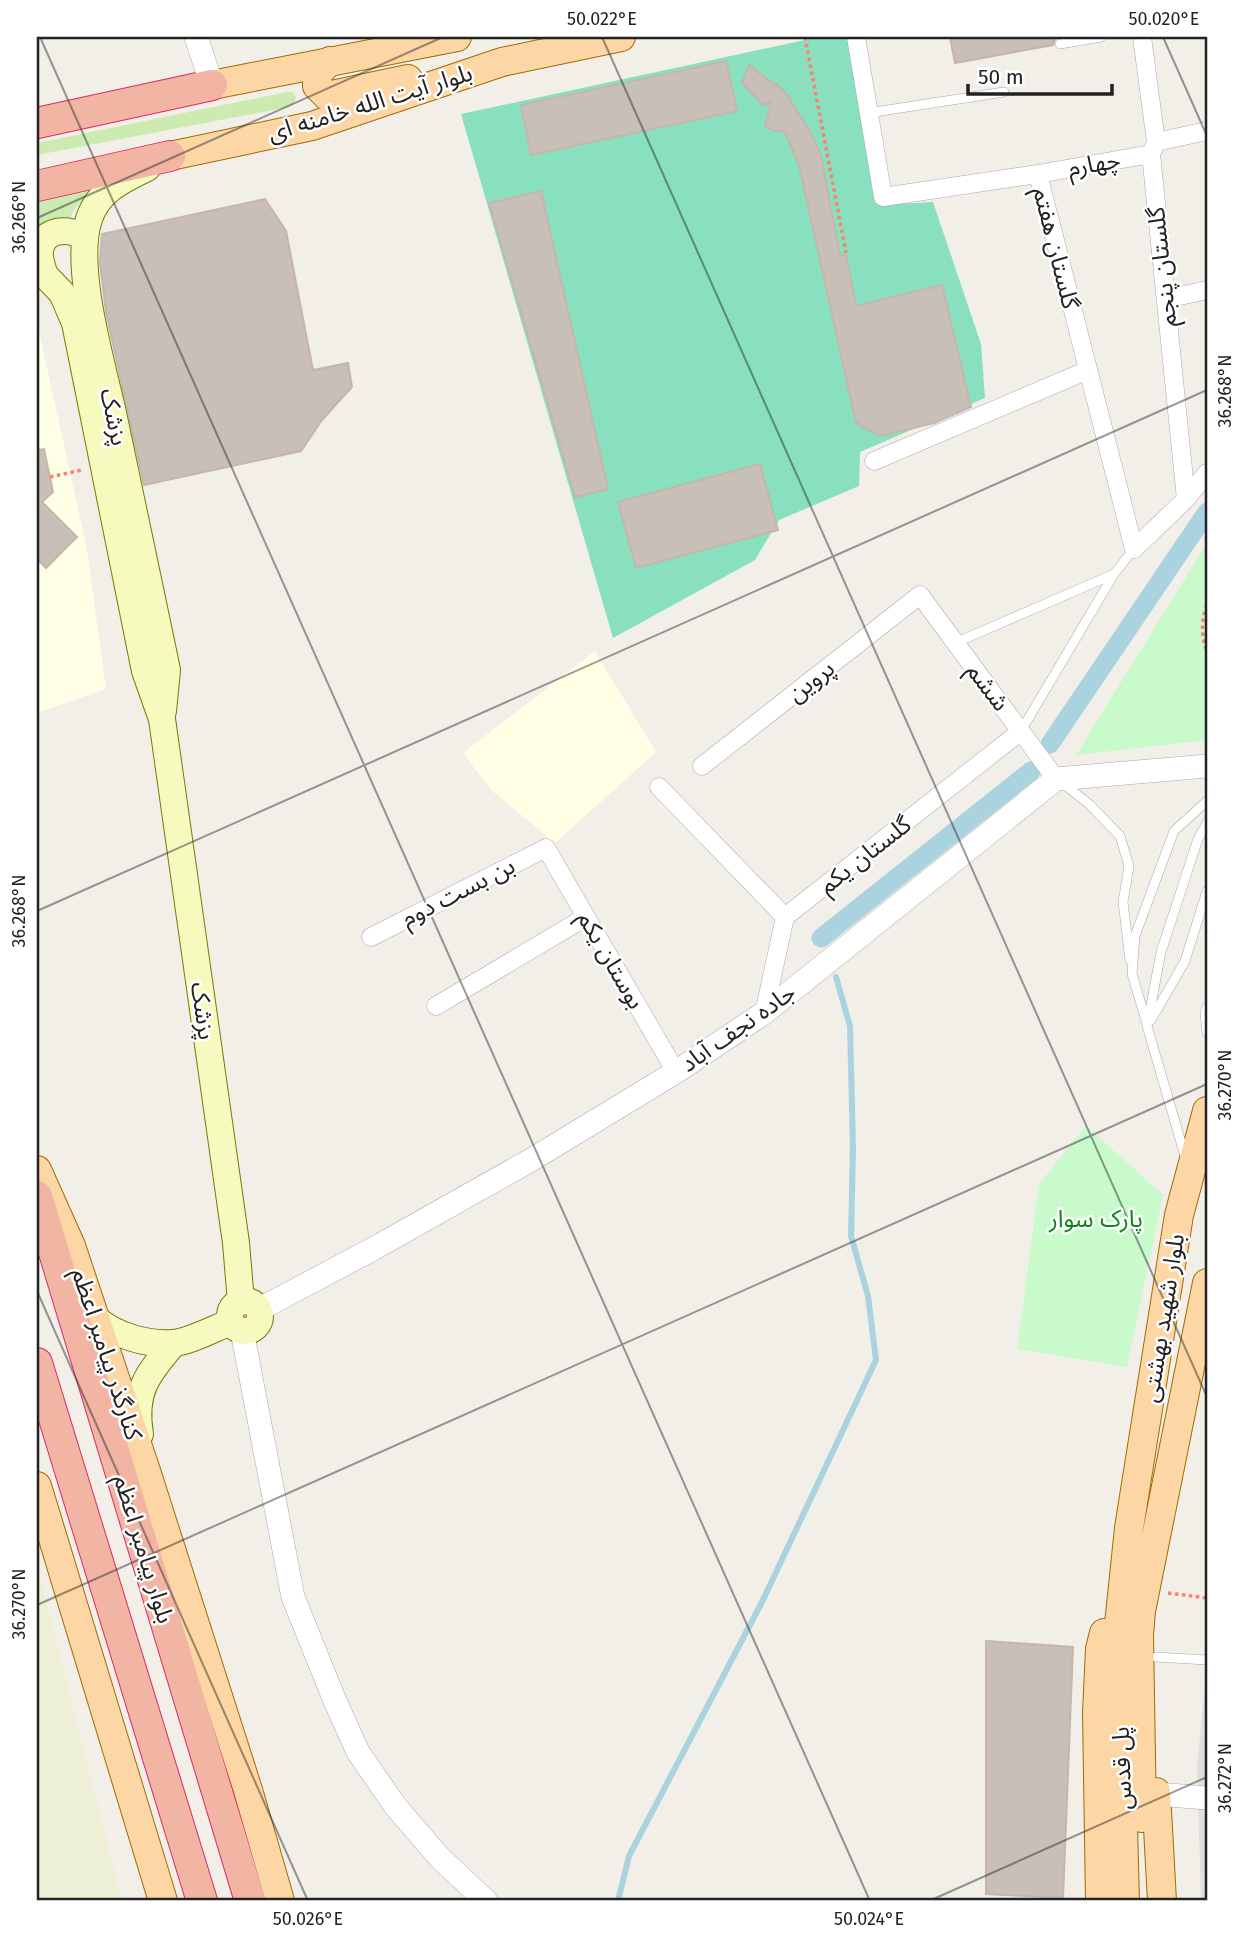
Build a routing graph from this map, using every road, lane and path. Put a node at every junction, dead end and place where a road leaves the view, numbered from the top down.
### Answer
1 (196, 37) edge
2 (457, 37) edge
3 (621, 37) edge
4 (804, 37) edge
5 (856, 37) edge
6 (1101, 37) edge
7 (1142, 37) edge
8 (1060, 44) dead end
9 (330, 61) junction
10 (502, 62) junction
11 (212, 85) junction
12 (1004, 92) dead end
13 (868, 113) junction
14 (44, 115) edge
15 (1207, 131) edge
16 (1154, 148) junction
17 (170, 156) junction
18 (1038, 174) junction
19 (37, 186) edge
20 (84, 238) junction
21 (846, 253) dead end
22 (40, 270) edge
23 (1207, 290) edge
24 (1166, 299) junction
25 (1088, 370) junction
26 (874, 461) dead end
27 (105, 465) junction
28 (1207, 473) edge
29 (50, 477) dead end
30 (1186, 499) junction
31 (1133, 549) junction
32 (1115, 574) junction
33 (920, 595) joint
34 (1207, 605) edge
35 (955, 643) junction
36 (1207, 651) edge
37 (162, 719) junction
38 (1021, 731) junction
39 (702, 766) dead end
40 (1207, 766) edge
41 (1056, 779) junction
42 (659, 787) dead end
43 (1207, 801) edge
44 (1207, 823) edge
45 (546, 848) joint
46 (1207, 891) edge
47 (586, 917) junction
48 (786, 917) junction
49 (371, 937) dead end
50 (1132, 974) junction
51 (436, 1006) dead end
52 (1207, 1007) edge
53 (764, 1013) junction
54 (1147, 1026) junction
55 (1207, 1032) edge
56 (676, 1072) junction
57 (1207, 1111) edge
58 (37, 1170) edge
59 (1191, 1175) junction
60 (37, 1196) edge
61 (1207, 1283) edge
62 (243, 1316) junction
63 (94, 1317) junction
64 (174, 1343) junction
65 (37, 1363) edge
66 (147, 1474) junction
67 (37, 1486) edge
68 (1129, 1528) junction
69 (1156, 1543) junction
70 (1157, 1591) junction
71 (1207, 1598) edge
72 (1138, 1642) junction
73 (1207, 1660) edge
74 (1156, 1794) junction
75 (1207, 1798) edge
76 (276, 1888) edge
77 (163, 1901) edge
78 (202, 1901) edge
79 (250, 1901) edge
80 (286, 1901) edge
81 (486, 1901) edge
82 (1100, 1901) edge
83 (1125, 1901) edge
84 (1144, 1901) edge
85 (1161, 1901) edge

1 - 11 street
2 - 9 main road, بلوار آیت الله خامنه ای
3 - 10 main road, بلوار آیت الله خامنه ای
4 - 21 path
5 - 13 street, گلستان هفتم
6 - 8 lane
7 - 16 street, گلستان پنجم
9 - 10 main road
9 - 11 main road, بلوار آیت الله خامنه ای
10 - 17 main road, بلوار آیت الله خامنه ای
11 - 14 highway, بلوار آیت الله خامنه ای
12 - 13 lane
13 - 18 street, گلستان هفتم
15 - 16 street, چهارم
16 - 18 street, چهارم
16 - 24 street, گلستان پنجم
17 - 19 highway, بلوار آیت الله خامنه ای
17 - 20 main road, پزشک
18 - 25 street, گلستان هفتم
20 - 22 main road
20 - 37 main road, پزشک
22 - 27 main road, پزشک
23 - 24 street
24 - 30 street, گلستان پنجم
25 - 26 street
25 - 31 street, گلستان هفتم
27 - 29 path
27 - 37 main road, پزشک
28 - 30 street
30 - 31 street
31 - 32 lane
32 - 35 lane
32 - 38 lane
33 - 35 street, ششم
33 - 39 street, پروین
34 - 36 path
35 - 38 street, ششم
37 - 62 main road, پزشک
38 - 41 street, ششم
38 - 48 street, گلستان یکم
40 - 41 street
41 - 50 lane
41 - 53 street, جاده نجف آباد
42 - 48 street
43 - 50 lane
44 - 54 lane
45 - 47 street, بوستان یکم
45 - 49 street, بن بست دوم
46 - 54 lane
47 - 51 street
47 - 56 street, بوستان یکم
48 - 53 street
50 - 54 lane
52 - 55 lane
53 - 56 street, جاده نجف آباد
54 - 59 lane
56 - 62 street, جاده نجف آباد
57 - 59 main road, بلوار شهید بهشتی
58 - 63 main road, کنارگذر پیامبر اعظم
59 - 68 main road, بلوار شهید بهشتی
60 - 79 highway, بلوار پیامبر اعظم
61 - 69 main road, بلوار شهید بهشتی
62 - 64 main road, جاده نجف آباد
62 - 81 street
63 - 64 main road
63 - 66 main road, کنارگذر پیامبر اعظم
64 - 66 main road
65 - 78 highway, بلوار پیامبر اعظم
66 - 76 main road, کنارگذر پیامبر اعظم
67 - 77 main road
68 - 72 main road, بلوار شهید بهشتی
68 - 82 main road, بلوار شهید بهشتی
69 - 70 main road, بلوار شهید بهشتی
69 - 72 main road, بلوار شهید بهشتی
70 - 71 path
70 - 72 main road, بلوار شهید بهشتی
72 - 73 lane
72 - 74 main road, بلوار شهید بهشتی
72 - 83 main road, پل قدس
72 - 84 main road, پل قدس
74 - 75 street
74 - 85 main road, بلوار شهید بهشتی
76 - 80 main road

